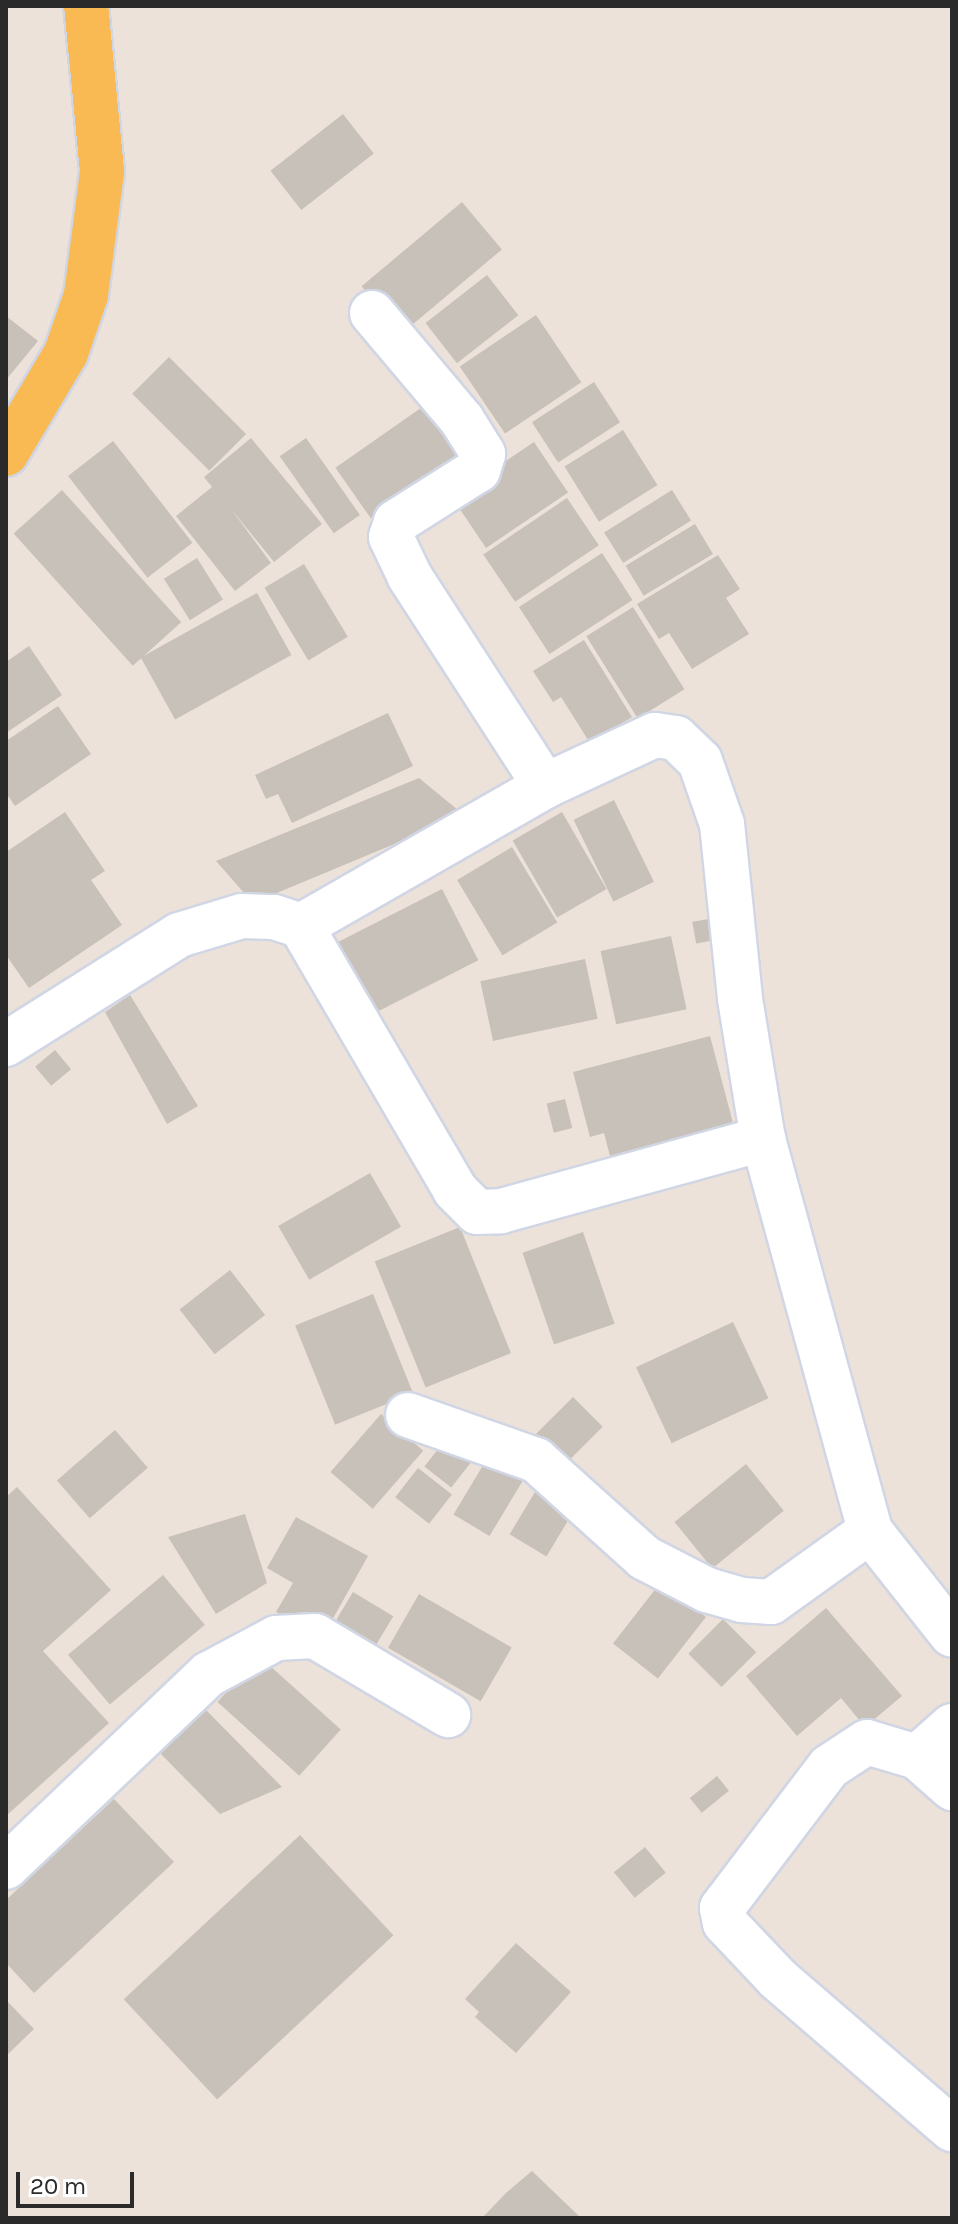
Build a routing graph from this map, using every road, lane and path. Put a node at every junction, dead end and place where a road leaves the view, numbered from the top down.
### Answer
1 (86, 6) edge
2 (372, 313) dead end
3 (6, 454) edge
4 (545, 786) junction
5 (301, 926) junction
6 (6, 1044) edge
7 (763, 1139) junction
8 (408, 1415) dead end
9 (870, 1531) junction
10 (952, 1635) edge
11 (448, 1715) dead end
12 (952, 1726) edge
13 (917, 1757) junction
14 (952, 1788) edge
15 (6, 1867) edge
16 (952, 2129) edge

1 - 3 main road
2 - 4 street
4 - 5 street
4 - 7 street
5 - 6 street
5 - 7 street
7 - 9 street
8 - 9 street
9 - 10 street
11 - 15 street
12 - 13 street
13 - 14 street
13 - 16 street

